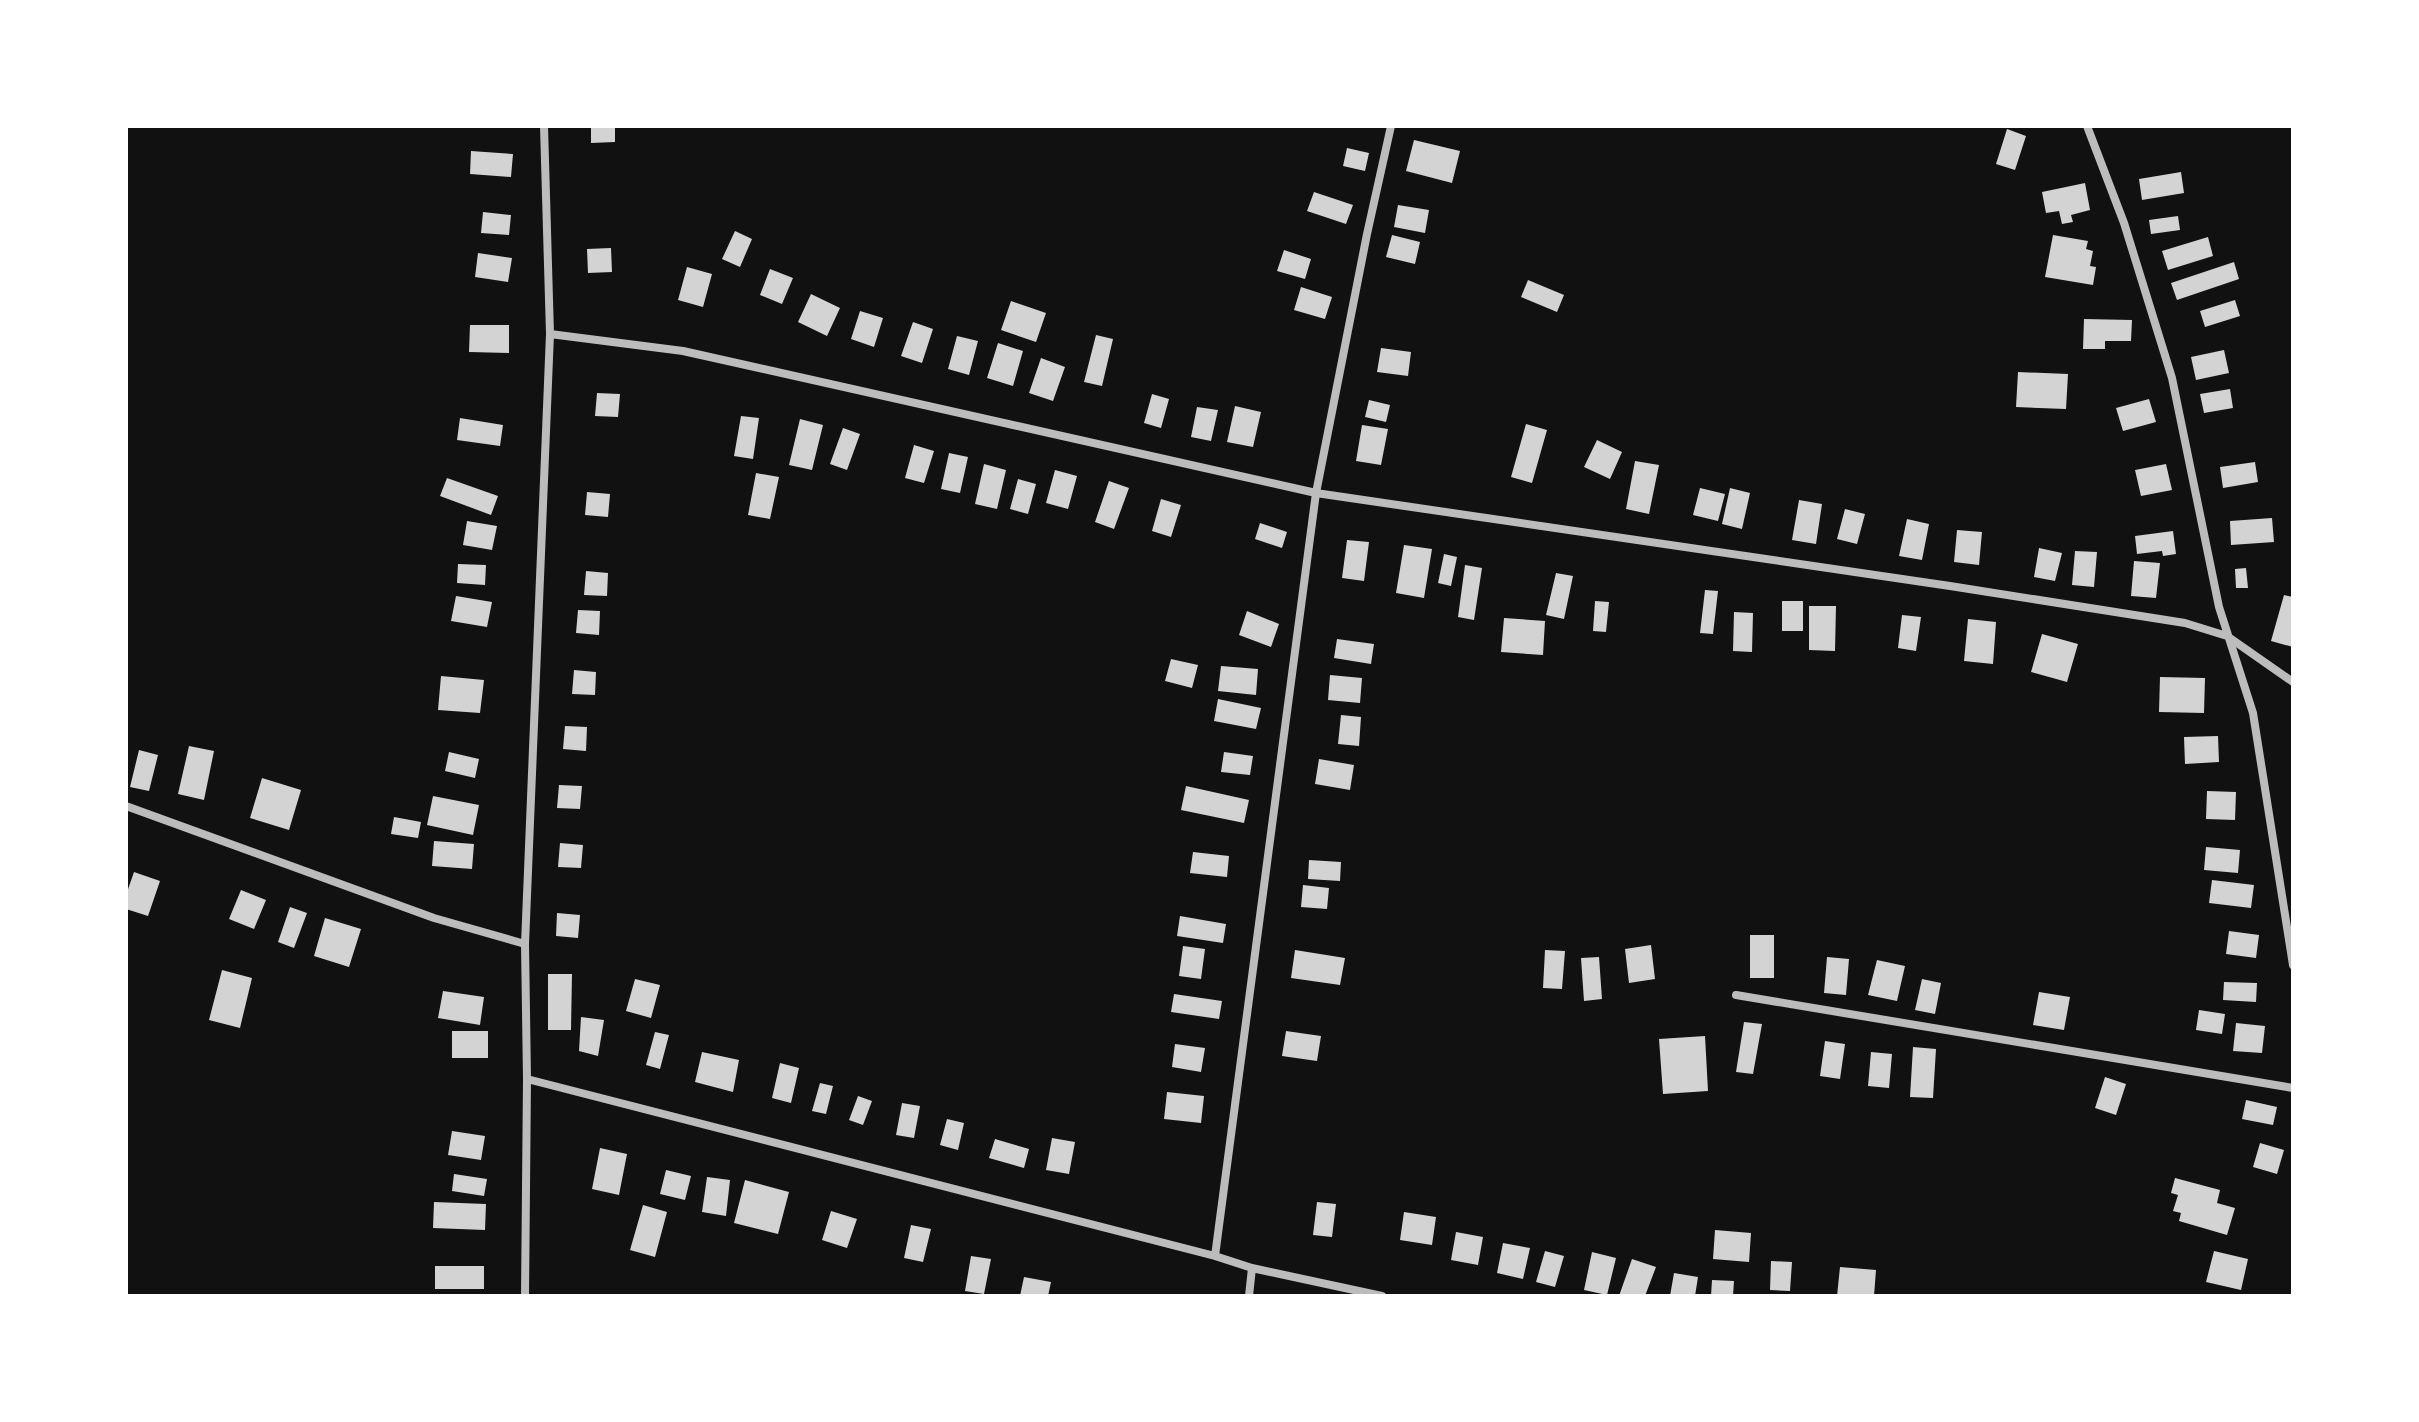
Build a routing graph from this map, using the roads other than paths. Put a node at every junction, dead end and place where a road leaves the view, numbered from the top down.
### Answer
1 (544, 126) edge
2 (1391, 126) edge
3 (2087, 126) edge
4 (550, 334) junction
5 (1316, 493) junction
6 (2227, 636) junction
7 (2293, 682) edge
8 (126, 806) edge
9 (525, 944) junction
10 (2293, 965) edge
11 (1736, 995) dead end
12 (527, 1079) junction
13 (2293, 1088) edge
14 (1215, 1256) junction
15 (1252, 1268) junction
16 (525, 1296) edge
17 (1249, 1296) edge
18 (1382, 1296) edge

1 - 4 street
2 - 5 street
3 - 6 street
4 - 5 street
4 - 9 street
5 - 6 street
5 - 14 street
6 - 7 street
6 - 10 street
8 - 9 street
9 - 12 street
11 - 13 street
12 - 14 street
12 - 16 street
14 - 15 street
15 - 17 street
15 - 18 street

